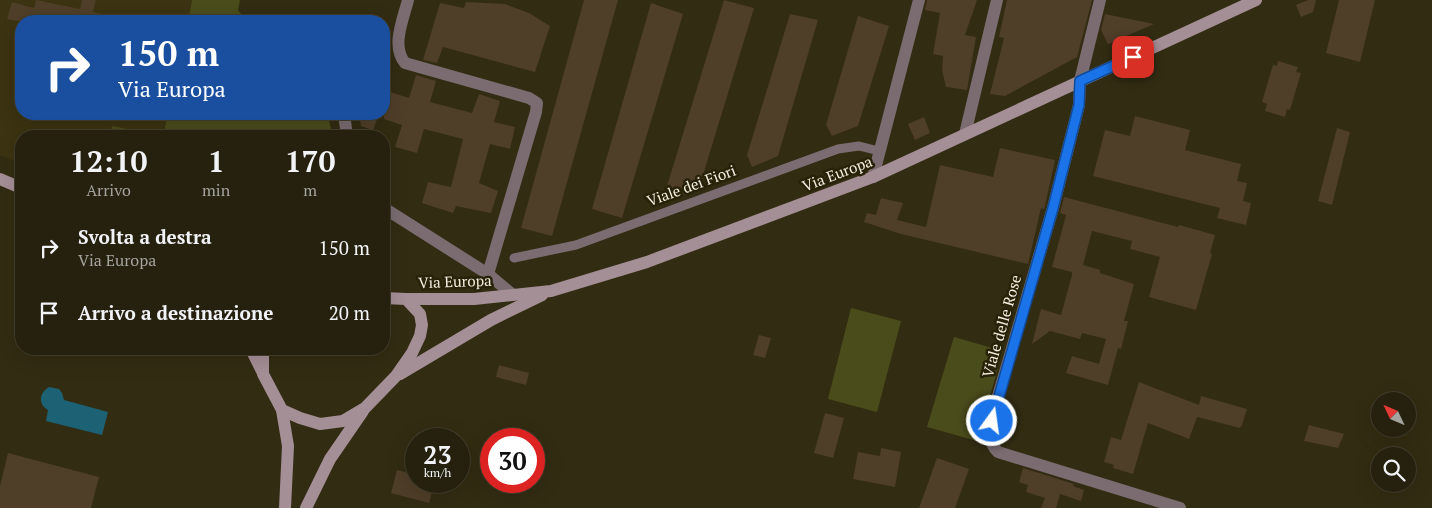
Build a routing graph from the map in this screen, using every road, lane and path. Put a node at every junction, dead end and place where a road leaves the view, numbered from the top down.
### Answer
1 (408, 0) edge
2 (919, 0) edge
3 (997, 0) edge
4 (1100, 0) edge
5 (1256, 0) edge
6 (1080, 81) junction
7 (966, 134) junction
8 (879, 151) junction
9 (872, 177) junction
10 (0, 179) edge
11 (15, 185) edge
12 (390, 212) edge
13 (514, 258) dead end
14 (488, 274) junction
15 (551, 291) junction
16 (513, 295) junction
17 (390, 298) edge
18 (406, 299) junction
19 (254, 355) edge
20 (263, 355) edge
21 (263, 374) junction
22 (396, 376) junction
23 (365, 408) junction
24 (282, 410) junction
25 (285, 508) edge
26 (306, 508) edge
27 (1180, 508) edge

1 - 14 street
2 - 8 street
3 - 7 street
4 - 6 street, Viale delle Rose
5 - 6 street, Via Europa
6 - 7 street, Via Europa
6 - 27 street, Viale delle Rose
7 - 9 street, Via Europa
8 - 9 street
8 - 13 lane, Viale dei Fiori
9 - 15 street, Via Europa
10 - 11 street
12 - 14 street
14 - 16 street
15 - 16 street, Via Europa
15 - 22 street
16 - 18 street, Via Europa
17 - 18 street, Via Europa
18 - 22 street
19 - 21 street
20 - 21 street
21 - 24 street
22 - 23 street
23 - 24 street
23 - 26 street
24 - 25 street

